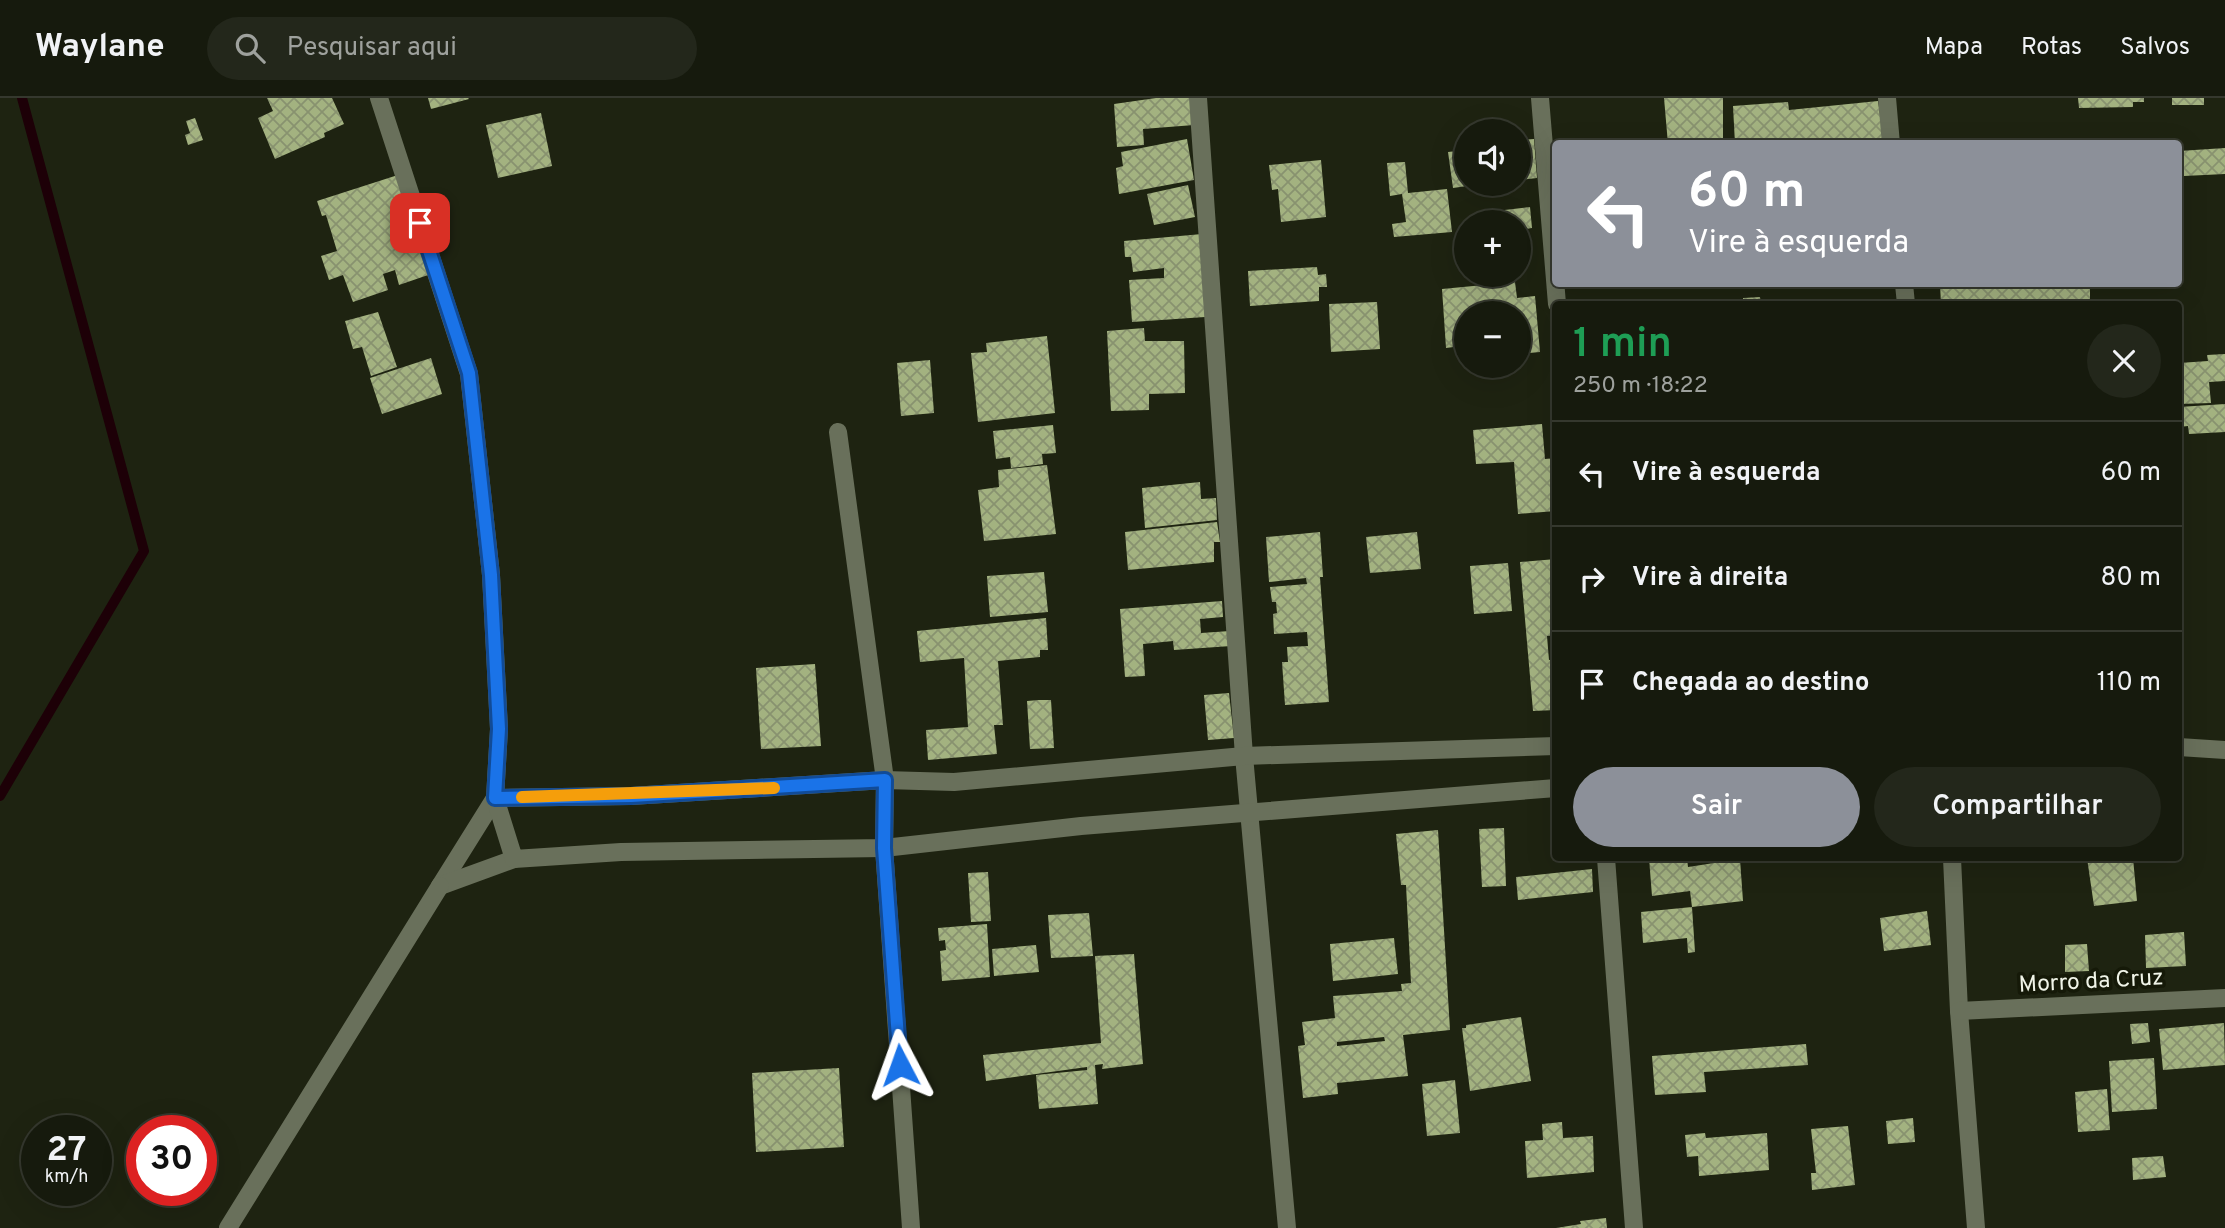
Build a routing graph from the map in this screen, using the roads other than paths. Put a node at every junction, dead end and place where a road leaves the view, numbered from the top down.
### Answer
1 (379, 98) edge
2 (1198, 98) edge
3 (1541, 98) edge
4 (1887, 98) edge
5 (1891, 140) edge
6 (1552, 240) edge
7 (838, 432) dead end
8 (1552, 746) edge
9 (2182, 747) edge
10 (2225, 750) edge
11 (1244, 756) junction
12 (885, 780) junction
13 (1552, 788) edge
14 (495, 798) junction
15 (1251, 814) junction
16 (884, 848) junction
17 (514, 859) junction
18 (1606, 861) edge
19 (1952, 861) edge
20 (440, 886) junction
21 (2225, 998) edge
22 (1959, 1011) junction
23 (228, 1228) edge
24 (911, 1228) edge
25 (1287, 1228) edge
26 (1634, 1228) edge
27 (1976, 1228) edge

1 - 14 street
2 - 11 street
3 - 6 street
4 - 5 street
7 - 12 street
8 - 11 street
9 - 10 street
11 - 12 street
11 - 15 street
12 - 14 street
12 - 16 street
13 - 15 street
14 - 17 street
14 - 20 street
15 - 16 street
15 - 25 street
16 - 17 street
16 - 24 street
17 - 20 street
18 - 26 street
19 - 22 street
20 - 23 street
21 - 22 street, Morro da Cruz
22 - 27 street

